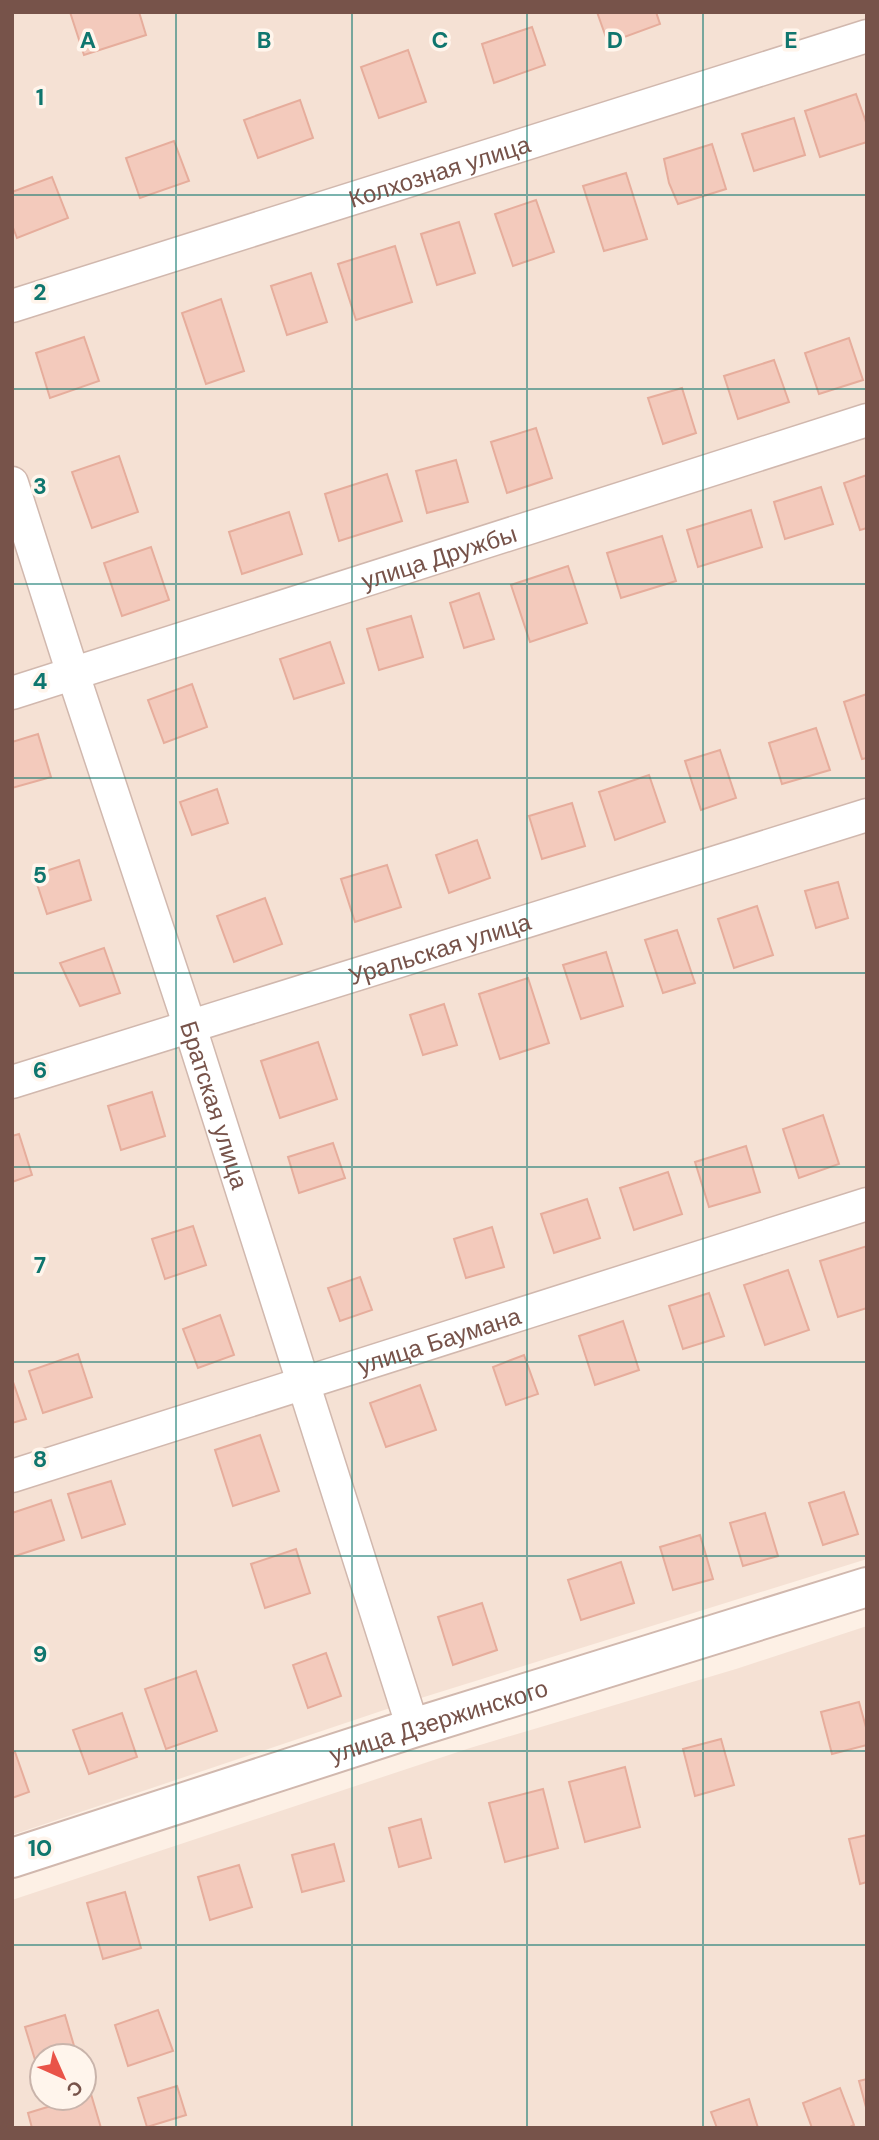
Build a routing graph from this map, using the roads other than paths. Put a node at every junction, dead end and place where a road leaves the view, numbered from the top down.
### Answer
1 (867, 36) edge
2 (12, 306) edge
3 (867, 420) edge
4 (12, 483) edge
5 (73, 674) junction
6 (12, 693) edge
7 (867, 815) edge
8 (190, 1027) junction
9 (12, 1082) edge
10 (867, 1204) edge
11 (303, 1383) junction
12 (12, 1476) edge
13 (867, 1587) edge
14 (413, 1728) junction
15 (12, 1858) edge

1 - 2 street, Колхозная улица
3 - 5 street, улица Дружбы
4 - 5 street, Братская улица
5 - 6 street, улица Дружбы
5 - 8 street, Братская улица
7 - 8 street, Уральская улица
8 - 9 street, Уральская улица
8 - 11 street, Братская улица
10 - 11 street, улица Баумана
11 - 12 street, улица Баумана
11 - 14 street, Братская улица
13 - 14 street, улица Дзержинского
14 - 15 street, улица Дзержинского

